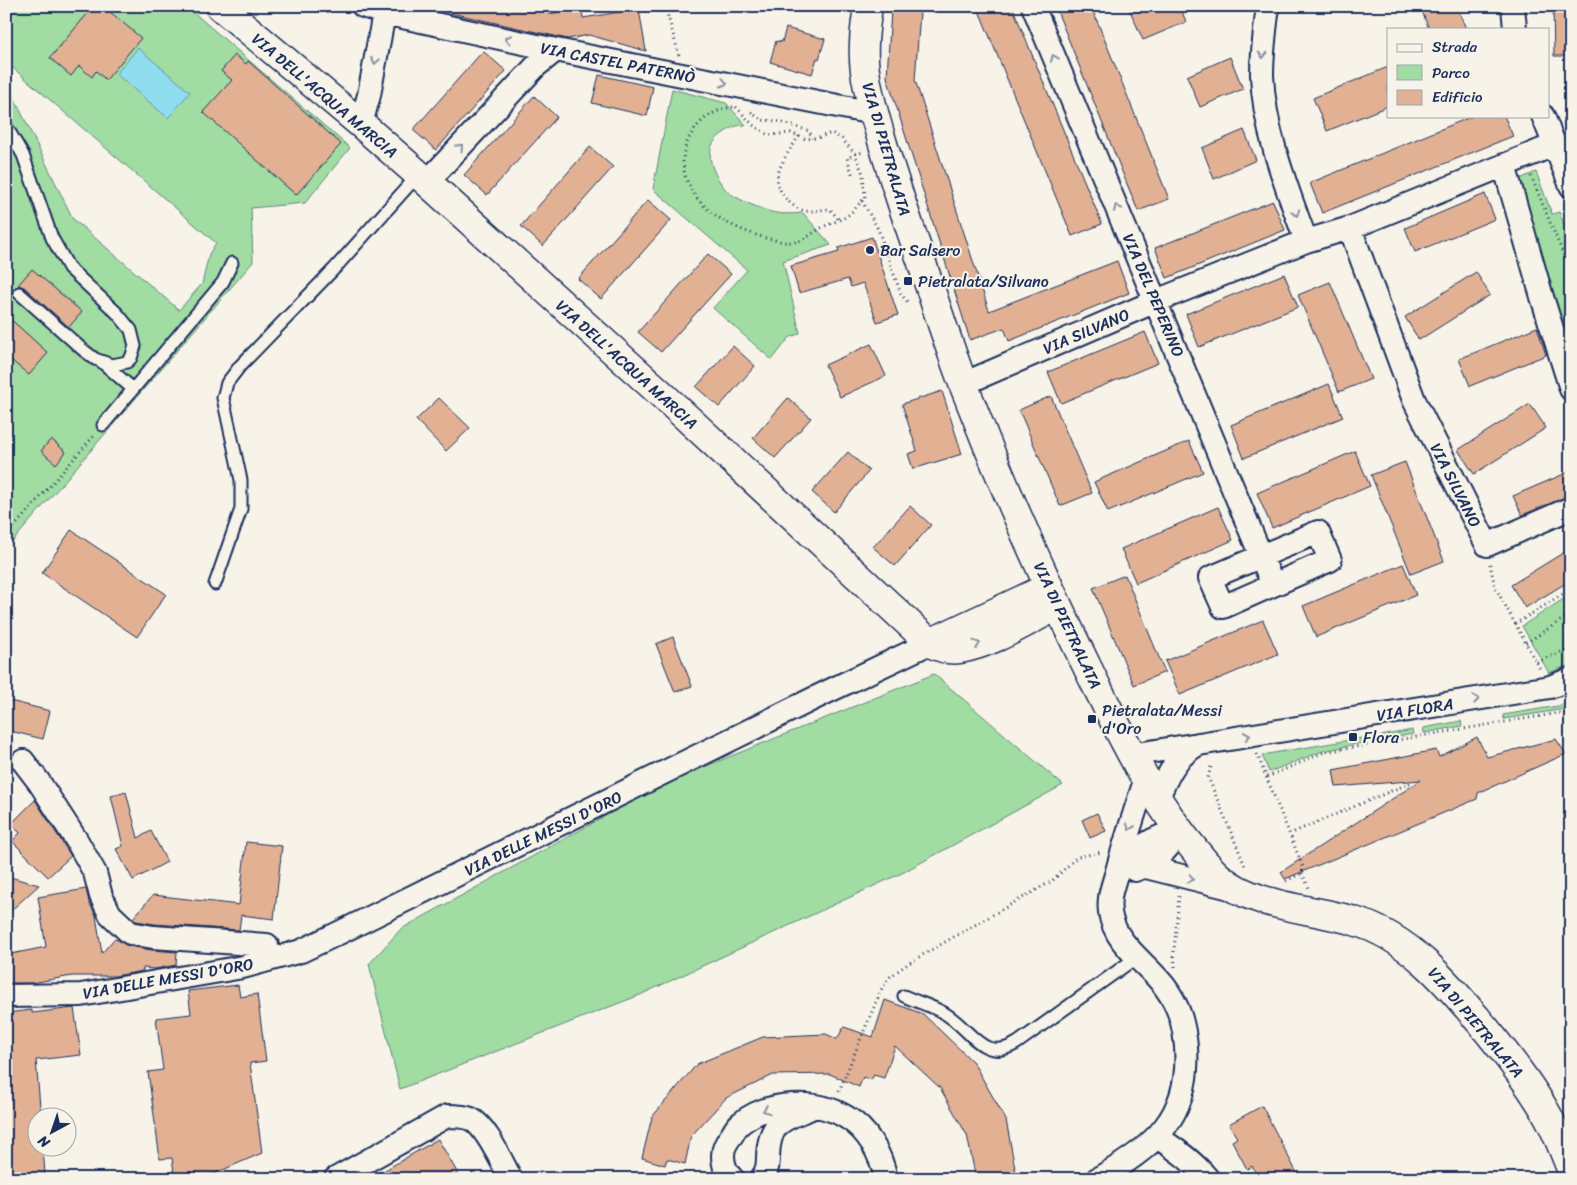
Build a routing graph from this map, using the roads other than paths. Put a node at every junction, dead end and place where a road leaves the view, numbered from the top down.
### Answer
1 (220, 6) edge
2 (868, 6) edge
3 (1033, 6) edge
4 (1268, 6) edge
5 (1513, 6) edge
6 (374, 10) edge
7 (1515, 28) edge
8 (556, 50) junction
9 (873, 113) junction
10 (1544, 118) edge
11 (361, 124) junction
12 (6, 126) edge
13 (1554, 145) junction
14 (1514, 161) junction
15 (423, 178) junction
16 (1571, 186) edge
17 (1350, 228) junction
18 (1306, 241) junction
19 (232, 263) dead end
20 (19, 293) dead end
21 (1156, 301) junction
22 (101, 362) junction
23 (963, 384) junction
24 (133, 389) junction
25 (1571, 389) edge
26 (103, 425) road end
27 (1571, 508) edge
28 (1262, 556) junction
29 (215, 584) dead end
30 (1274, 585) junction
31 (1053, 597) junction
32 (930, 643) junction
33 (1571, 679) edge
34 (1199, 744) junction
35 (1131, 755) junction
36 (23, 762) dead end
37 (1151, 790) junction
38 (1180, 831) junction
39 (1146, 867) junction
40 (1115, 877) junction
41 (1243, 882) junction
42 (1137, 957) junction
43 (267, 960) junction
44 (6, 996) edge
45 (904, 996) dead end
46 (823, 1108) junction
47 (1157, 1137) junction
48 (1571, 1169) edge
49 (335, 1179) edge
50 (511, 1179) edge
51 (733, 1179) edge
52 (761, 1179) edge
53 (886, 1179) edge
54 (1097, 1179) edge
55 (1208, 1179) edge

1 - 11 street, VIA DELL'ACQUA MARCIA
2 - 9 street, VIA DI PIETRALATA
21 -> 3 street, VIA DEL PEPERINO
4 -> 18 street
5 - 7 street
8 -> 6 street, VIA CASTEL PATERNÒ
6 -> 11 street
8 -> 9 street, VIA CASTEL PATERNÒ
15 -> 8 street
9 - 23 street, VIA DI PIETRALATA
10 - 13 street
11 - 15 street, VIA DELL'ACQUA MARCIA
12 - 22 lane
13 - 14 street, VIA SILVANO
13 - 16 street
14 - 17 street, VIA SILVANO
14 - 25 street
15 - 29 lane
15 - 32 street, VIA DELL'ACQUA MARCIA
17 - 18 street, VIA SILVANO
17 - 27 street, VIA SILVANO
18 - 21 street, VIA SILVANO
19 - 24 lane
20 - 22 lane
21 - 23 street, VIA SILVANO
21 - 28 street, VIA DEL PEPERINO
22 - 24 lane
23 - 31 street, VIA DI PIETRALATA
24 - 26 lane
28 - 30 street, VIA DEL PEPERINO
28 - 30 street
28 - 30 street
31 - 32 street
31 - 35 street, VIA DI PIETRALATA
32 - 43 street, VIA DELLE MESSI D'ORO
34 -> 33 street, VIA FLORA
34 - 35 street, VIA FLORA
34 - 37 street, VIA FLORA
35 - 37 street, VIA DI PIETRALATA
36 - 43 street
37 - 38 street, VIA DI PIETRALATA
37 -> 40 street, VIA FLORA
38 - 39 street
38 - 40 street
38 - 41 street, VIA DI PIETRALATA
39 - 40 street
39 -> 41 street
40 - 42 street, VIA FLORA
41 - 48 street, VIA DI PIETRALATA
42 - 45 lane
42 - 47 street, VIA FLORA
43 - 44 street, VIA DELLE MESSI D'ORO
46 -> 51 street
46 - 52 street
46 - 53 street
47 - 54 street, VIA FLORA
47 - 55 street
49 - 50 street

